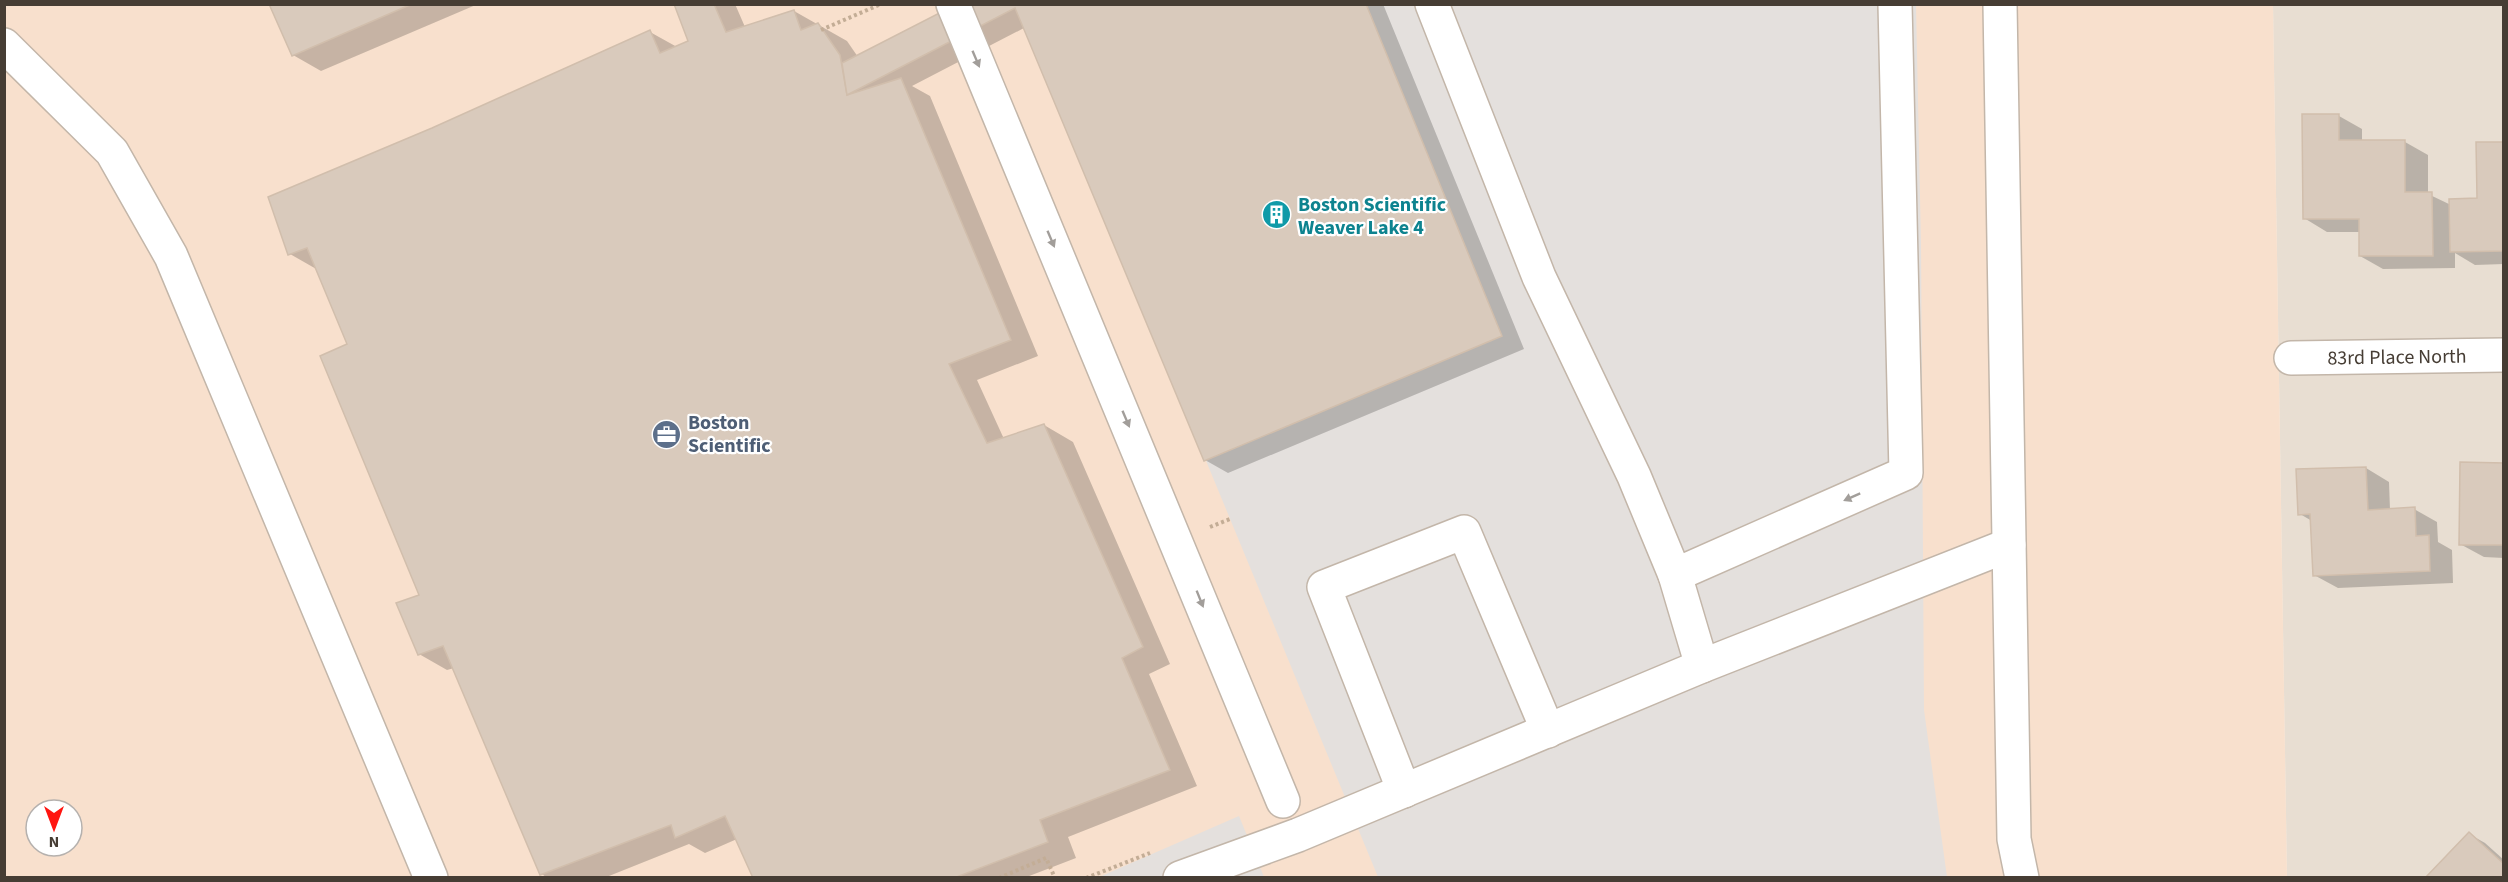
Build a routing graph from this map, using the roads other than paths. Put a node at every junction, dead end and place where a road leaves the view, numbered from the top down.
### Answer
1 (954, 4) edge
2 (1432, 4) edge
3 (1895, 4) edge
4 (2000, 4) edge
5 (4, 45) edge
6 (2504, 355) edge
7 (2291, 358) dead end
8 (2009, 545) junction
9 (1675, 575) junction
10 (1702, 666) junction
11 (1548, 731) junction
12 (1404, 791) junction
13 (1283, 801) dead end
14 (431, 878) edge
15 (1180, 878) edge
16 (2022, 878) edge

1 -> 13 street
2 - 9 street
3 -> 9 street
4 - 8 street
5 - 14 street
6 - 7 street, 83rd Place North
8 - 10 street
8 - 16 street
9 - 10 street
10 - 11 street
11 - 12 street
11 - 12 street
12 - 15 street

